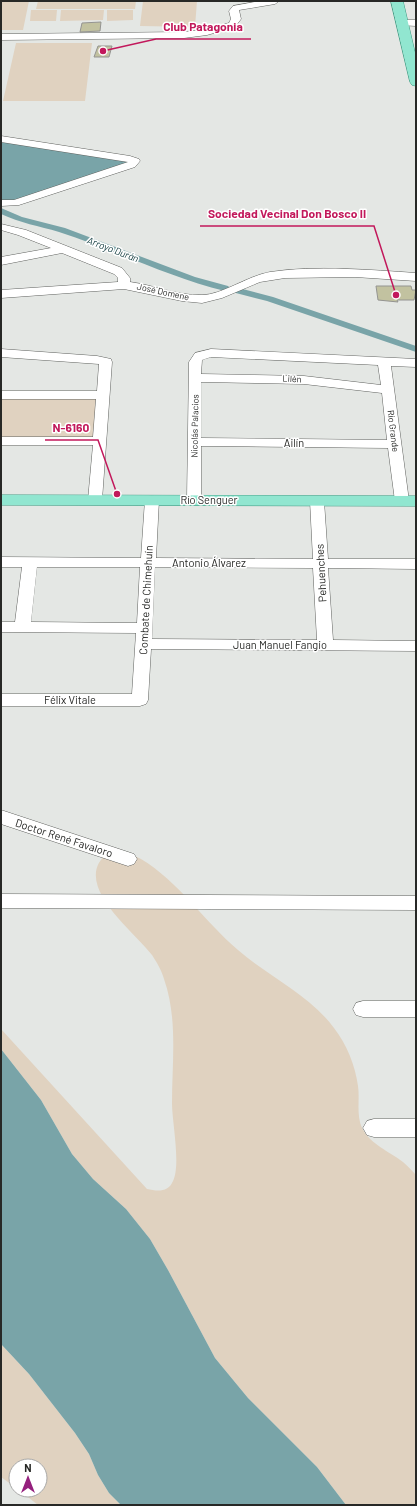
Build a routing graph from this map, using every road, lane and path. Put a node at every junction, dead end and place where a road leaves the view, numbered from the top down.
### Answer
1 (265, 1) edge
2 (275, 1) edge
3 (397, 1) edge
4 (254, 4) junction
5 (402, 23) junction
6 (416, 23) edge
7 (1, 37) edge
8 (412, 52) edge
9 (416, 82) edge
10 (1, 140) edge
11 (1, 203) edge
12 (1, 227) edge
13 (63, 249) junction
14 (1, 261) edge
15 (416, 277) edge
16 (124, 285) junction
17 (1, 294) edge
18 (1, 353) edge
19 (384, 361) junction
20 (416, 363) edge
21 (195, 378) junction
22 (387, 390) junction
23 (1, 395) edge
24 (104, 395) junction
25 (1, 441) edge
26 (100, 441) junction
27 (194, 442) junction
28 (394, 444) junction
29 (1, 500) edge
30 (94, 500) junction
31 (152, 500) junction
32 (194, 500) junction
33 (317, 500) junction
34 (409, 501) edge
35 (1, 562) edge
36 (30, 562) junction
37 (148, 562) junction
38 (321, 564) junction
39 (416, 564) edge
40 (1, 627) edge
41 (22, 628) junction
42 (144, 628) junction
43 (143, 644) junction
44 (325, 645) junction
45 (416, 646) edge
46 (1, 700) edge
47 (140, 700) joint
48 (1, 817) edge
49 (128, 859) dead end
50 (1, 901) edge
51 (416, 903) edge
52 (363, 1009) dead end
53 (416, 1009) edge
54 (374, 1128) dead end
55 (416, 1128) edge

1 - 4 street
2 - 4 street
3 - 5 main road
4 - 7 street
5 - 6 street
5 - 8 main road
8 - 9 main road
10 - 11 street
12 - 13 street
13 - 14 street
13 - 16 street
15 - 16 street, José Domene
16 - 17 street, José Domene
18 - 24 street
19 - 20 street
19 - 21 street, Nicolás Palacios
19 - 22 street, Río Grande
21 - 22 street, Lilén
21 - 27 street, Nicolás Palacios
22 - 28 street, Río Grande
23 - 24 street
24 - 26 street
25 - 26 street
26 - 30 street
27 - 28 street, Ailín
27 - 32 street, Nicolás Palacios
28 - 34 street, Río Grande
29 - 30 main road, Río Senguer
30 - 31 main road, Río Senguer
31 - 32 main road, Río Senguer
31 - 37 street, Combate de Chimehuín
32 - 33 main road, Río Senguer
33 - 34 main road, Río Senguer
33 - 38 street, Pehuenches
35 - 36 street, Antonio Álvarez
36 - 37 street, Antonio Álvarez
36 - 41 street
37 - 38 street, Antonio Álvarez
37 - 42 street, Combate de Chimehuín
38 - 39 street, Antonio Álvarez
38 - 44 street, Pehuenches
40 - 41 street
41 - 42 street
42 - 43 street, Combate de Chimehuín
43 - 44 street, Juan Manuel Fangio
43 - 47 street, Combate de Chimehuín
44 - 45 street, Juan Manuel Fangio
46 - 47 street, Félix Vitale
48 - 49 street, Doctor René Favaloro
50 - 51 street
52 - 53 street
54 - 55 street

